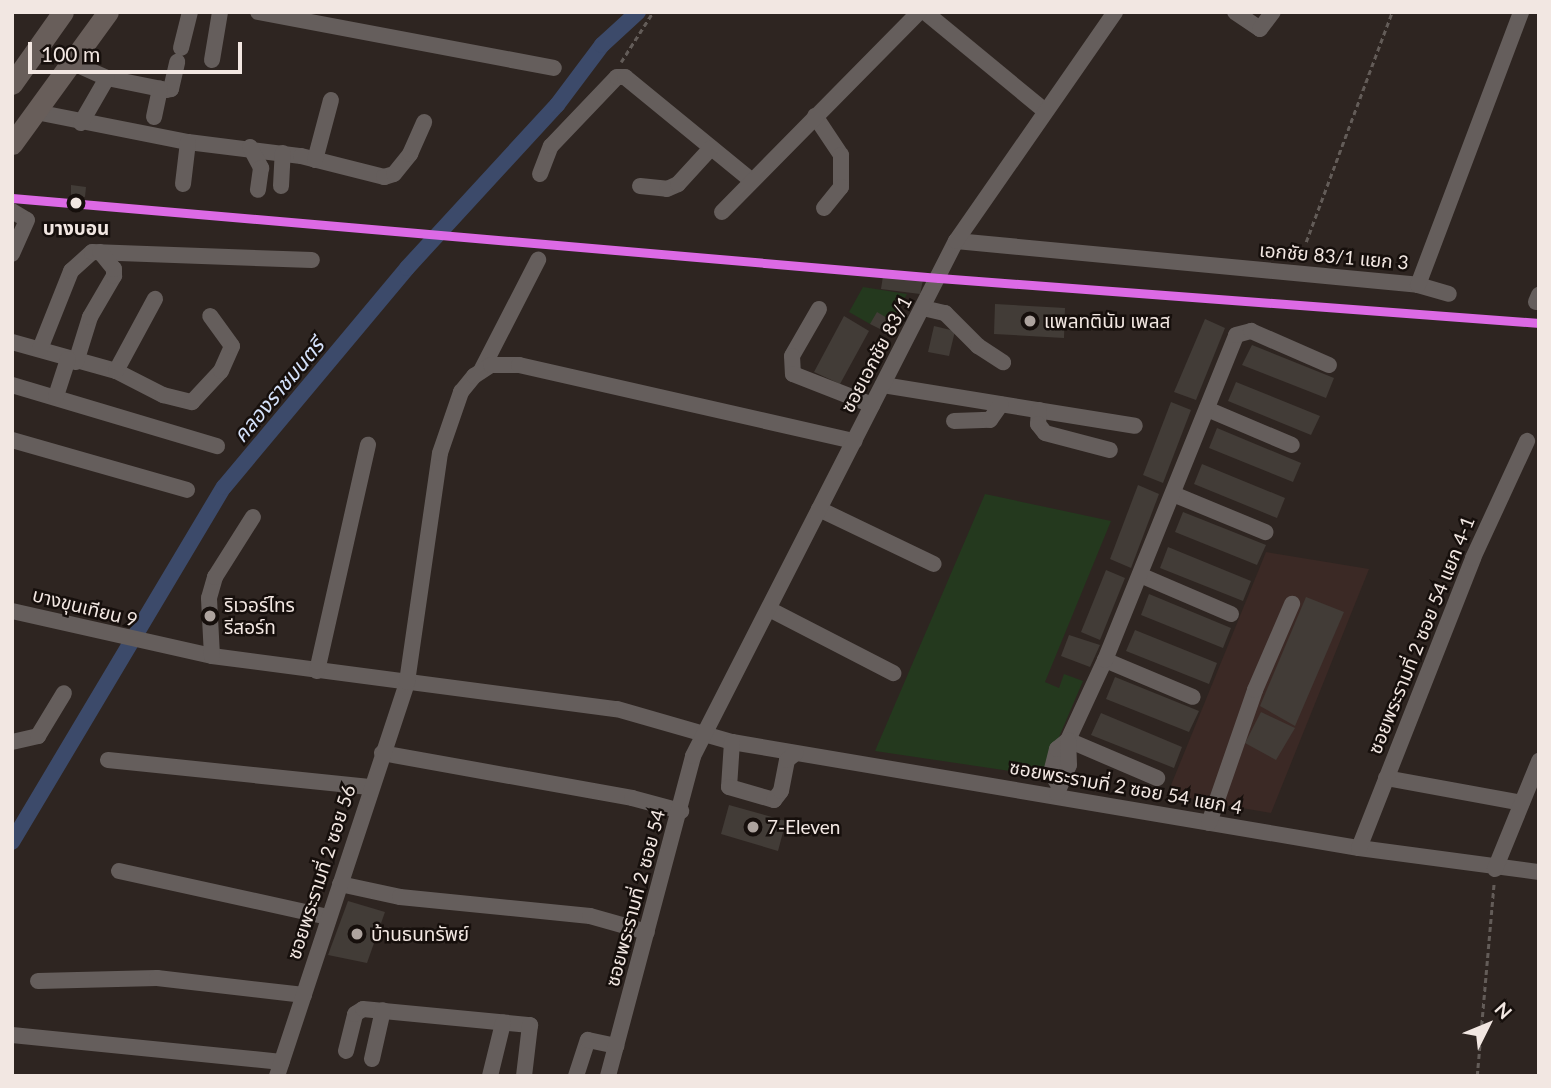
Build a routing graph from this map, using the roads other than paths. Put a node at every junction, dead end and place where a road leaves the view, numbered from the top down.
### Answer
1 (63, 12) edge
2 (108, 12) edge
3 (191, 12) edge
4 (220, 12) edge
5 (258, 12) edge
6 (919, 12) edge
7 (925, 12) edge
8 (1115, 12) edge
9 (1235, 12) edge
10 (1273, 12) edge
11 (1521, 12) edge
12 (898, 18) edge
13 (212, 60) dead end
14 (71, 62) junction
15 (554, 68) dead end
16 (107, 78) junction
17 (12, 84) edge
18 (160, 89) junction
19 (331, 100) dead end
20 (1045, 111) junction
21 (36, 112) junction
22 (815, 116) junction
23 (154, 117) dead end
24 (424, 122) dead end
25 (81, 123) junction
26 (15, 135) edge
27 (188, 142) junction
28 (250, 148) junction
29 (711, 148) junction
30 (283, 153) junction
31 (315, 160) junction
32 (540, 174) dead end
33 (751, 180) junction
34 (183, 184) dead end
35 (281, 186) dead end
36 (640, 186) dead end
37 (258, 190) dead end
38 (824, 208) dead end
39 (12, 211) edge
40 (722, 212) dead end
41 (956, 241) junction
42 (100, 253) junction
43 (12, 254) edge
44 (312, 260) dead end
45 (538, 260) dead end
46 (1418, 285) junction
47 (1449, 294) dead end
48 (155, 299) dead end
49 (923, 308) junction
50 (819, 309) dead end
51 (209, 316) dead end
52 (12, 342) edge
53 (40, 349) junction
54 (72, 360) junction
55 (1003, 362) dead end
56 (1329, 365) dead end
57 (482, 369) junction
58 (116, 371) junction
59 (12, 385) edge
60 (883, 385) junction
61 (56, 396) junction
62 (1001, 404) junction
63 (872, 405) junction
64 (1207, 409) junction
65 (1039, 410) junction
66 (954, 421) dead end
67 (1135, 425) dead end
68 (12, 440) edge
69 (854, 441) junction
70 (1527, 441) dead end
71 (368, 445) dead end
72 (1292, 445) dead end
73 (217, 446) dead end
74 (1110, 450) dead end
75 (187, 490) dead end
76 (1173, 495) junction
77 (819, 509) junction
78 (253, 517) dead end
79 (1265, 532) dead end
80 (934, 564) dead end
81 (1140, 575) junction
82 (1292, 604) dead end
83 (769, 609) junction
84 (12, 611) edge
85 (1231, 614) dead end
86 (212, 656) junction
87 (1105, 660) junction
88 (317, 671) junction
89 (893, 673) dead end
90 (407, 682) junction
91 (64, 693) dead end
92 (1193, 697) dead end
93 (707, 735) junction
94 (1068, 740) junction
95 (12, 742) edge
96 (732, 742) junction
97 (382, 753) junction
98 (796, 753) junction
99 (108, 760) dead end
100 (1539, 761) edge
101 (1157, 778) dead end
102 (1385, 778) junction
103 (370, 787) junction
104 (1057, 790) junction
105 (1522, 803) junction
106 (681, 811) junction
107 (1209, 823) junction
108 (1359, 848) junction
109 (1495, 869) junction
110 (119, 871) dead end
111 (1539, 872) edge
112 (340, 884) junction
113 (328, 917) junction
114 (647, 932) junction
115 (38, 981) dead end
116 (303, 995) junction
117 (383, 1010) junction
118 (503, 1023) junction
119 (12, 1035) edge
120 (616, 1046) junction
121 (346, 1051) dead end
122 (372, 1059) dead end
123 (279, 1069) edge
124 (490, 1076) edge
125 (524, 1076) edge
126 (576, 1076) edge
127 (608, 1076) edge

1 - 17 main road
2 - 14 main road
3 - 18 street
4 - 13 street
5 - 15 street
6 - 12 street
7 - 20 street
8 - 20 street, ซอยเอกชัย 83/1
9 - 10 street
11 - 46 street, เอกชัย 83/1 แยก 3
12 - 22 street
14 - 16 street
14 - 21 main road
16 - 18 street
16 - 25 street
18 - 23 street
19 - 31 street
20 - 41 street, ซอยเอกชัย 83/1
21 - 25 street
21 - 26 main road
22 - 33 street
22 - 38 street
24 - 31 street
25 - 27 street
27 - 28 street
27 - 34 street
28 - 30 street
28 - 37 street
29 - 32 street
29 - 33 street
29 - 36 street
30 - 31 street
30 - 35 street
33 - 40 street
39 - 43 street
41 - 46 street, เอกชัย 83/1 แยก 3
41 - 49 street, ซอยเอกชัย 83/1
42 - 44 street
42 - 53 street
42 - 54 street
45 - 57 street, ซอยพระรามที่ 2 ซอย 56
46 - 47 street
48 - 58 street
49 - 55 street
49 - 60 street, ซอยเอกชัย 83/1
50 - 63 street
51 - 58 street
52 - 53 street
53 - 54 street
54 - 58 street
54 - 61 street
56 - 64 street
57 - 69 street
57 - 90 street, ซอยพระรามที่ 2 ซอย 56
59 - 61 street
60 - 62 street
60 - 63 street, ซอยเอกชัย 83/1
61 - 73 street
62 - 65 street
62 - 66 street
63 - 69 street, ซอยเอกชัย 83/1
64 - 72 street
64 - 76 street
65 - 67 street
65 - 74 street
68 - 75 street
69 - 77 street, ซอยเอกชัย 83/1
70 - 102 street, ซอยพระรามที่ 2 ซอย 54 แยก 4-1
71 - 88 street
76 - 79 street
76 - 81 street
77 - 80 street
77 - 83 street, ซอยเอกชัย 83/1
78 - 86 street
81 - 85 street
81 - 87 street
82 - 107 street
83 - 89 street
83 - 93 street, ซอยเอกชัย 83/1
84 - 86 street, บางขุนเทียน 9
86 - 88 street, บางขุนเทียน 9
87 - 92 street
87 - 94 street
88 - 90 street, บางขุนเทียน 9
90 - 93 street, ซอยพระรามที่ 2 ซอย 54 แยก 4
90 - 97 street, ซอยพระรามที่ 2 ซอย 56
91 - 95 street
93 - 96 street, ซอยพระรามที่ 2 ซอย 54 แยก 4
93 - 106 street, ซอยพระรามที่ 2 ซอย 54
94 - 101 street
94 - 104 street
96 - 98 street, ซอยพระรามที่ 2 ซอย 54 แยก 4
96 - 98 street
97 - 103 street, ซอยพระรามที่ 2 ซอย 56
97 - 106 street
98 - 104 street, ซอยพระรามที่ 2 ซอย 54 แยก 4
99 - 103 street
100 - 105 street
102 - 105 street
102 - 108 street, ซอยพระรามที่ 2 ซอย 54 แยก 4-1
103 - 112 street, ซอยพระรามที่ 2 ซอย 56
104 - 107 street, ซอยพระรามที่ 2 ซอย 54 แยก 4
105 - 109 street
106 - 114 street, ซอยพระรามที่ 2 ซอย 54
107 - 108 street, ซอยพระรามที่ 2 ซอย 54 แยก 4
108 - 109 street, ซอยพระรามที่ 2 ซอย 54 แยก 4
109 - 111 street, ซอยพระรามที่ 2 ซอย 54 แยก 4
110 - 113 street
112 - 113 street, ซอยพระรามที่ 2 ซอย 56
112 - 114 street
113 - 116 street, ซอยพระรามที่ 2 ซอย 56
114 - 120 street, ซอยพระรามที่ 2 ซอย 54
115 - 116 street
116 - 123 street, ซอยพระรามที่ 2 ซอย 56
117 - 118 street
117 - 121 street
117 - 122 street
118 - 124 street
118 - 125 street
119 - 123 street
120 - 126 street
120 - 127 street, ซอยพระรามที่ 2 ซอย 54

